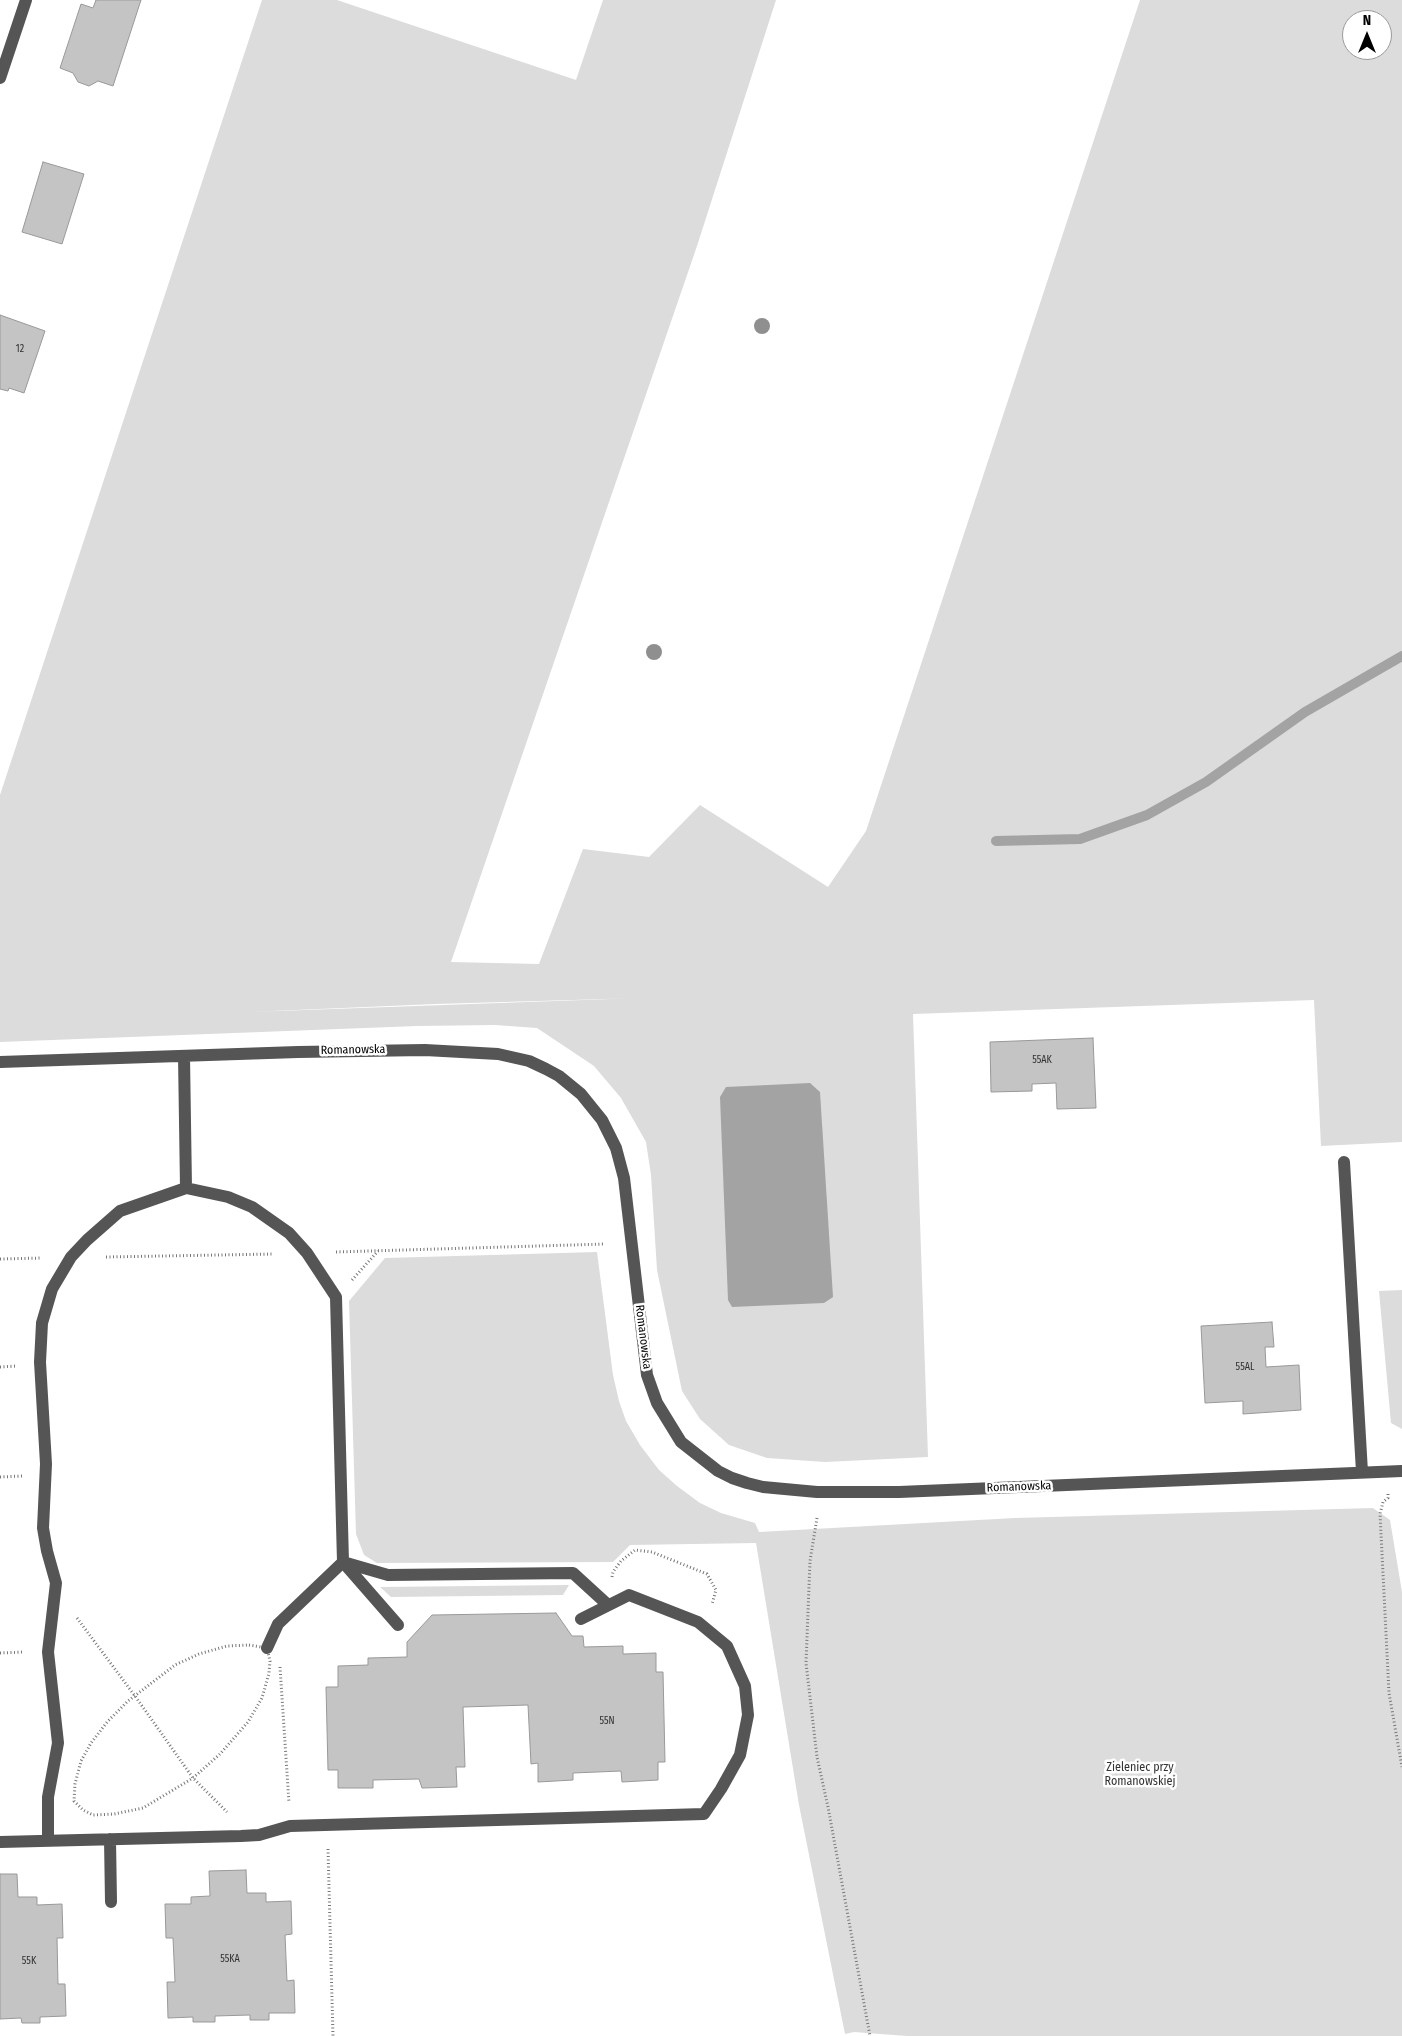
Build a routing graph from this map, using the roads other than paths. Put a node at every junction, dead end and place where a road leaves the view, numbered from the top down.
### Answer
1 (26, 0) edge
2 (0, 78) edge
3 (184, 1056) junction
4 (0, 1062) edge
5 (1344, 1162) dead end
6 (186, 1188) junction
7 (1402, 1471) edge
8 (1362, 1472) junction
9 (343, 1562) junction
10 (608, 1605) junction
11 (581, 1619) dead end
12 (398, 1626) dead end
13 (267, 1648) road end
14 (110, 1839) junction
15 (48, 1840) junction
16 (0, 1842) edge
17 (111, 1902) dead end

1 - 2 street
3 - 4 street, Romanowska
3 - 6 street
3 - 8 street, Romanowska
5 - 8 street
6 - 9 street
6 - 15 street
7 - 8 street, Romanowska
9 - 10 street
9 - 12 street
9 - 13 street
10 - 11 street
10 - 14 street
14 - 15 street
14 - 17 street
15 - 16 street

